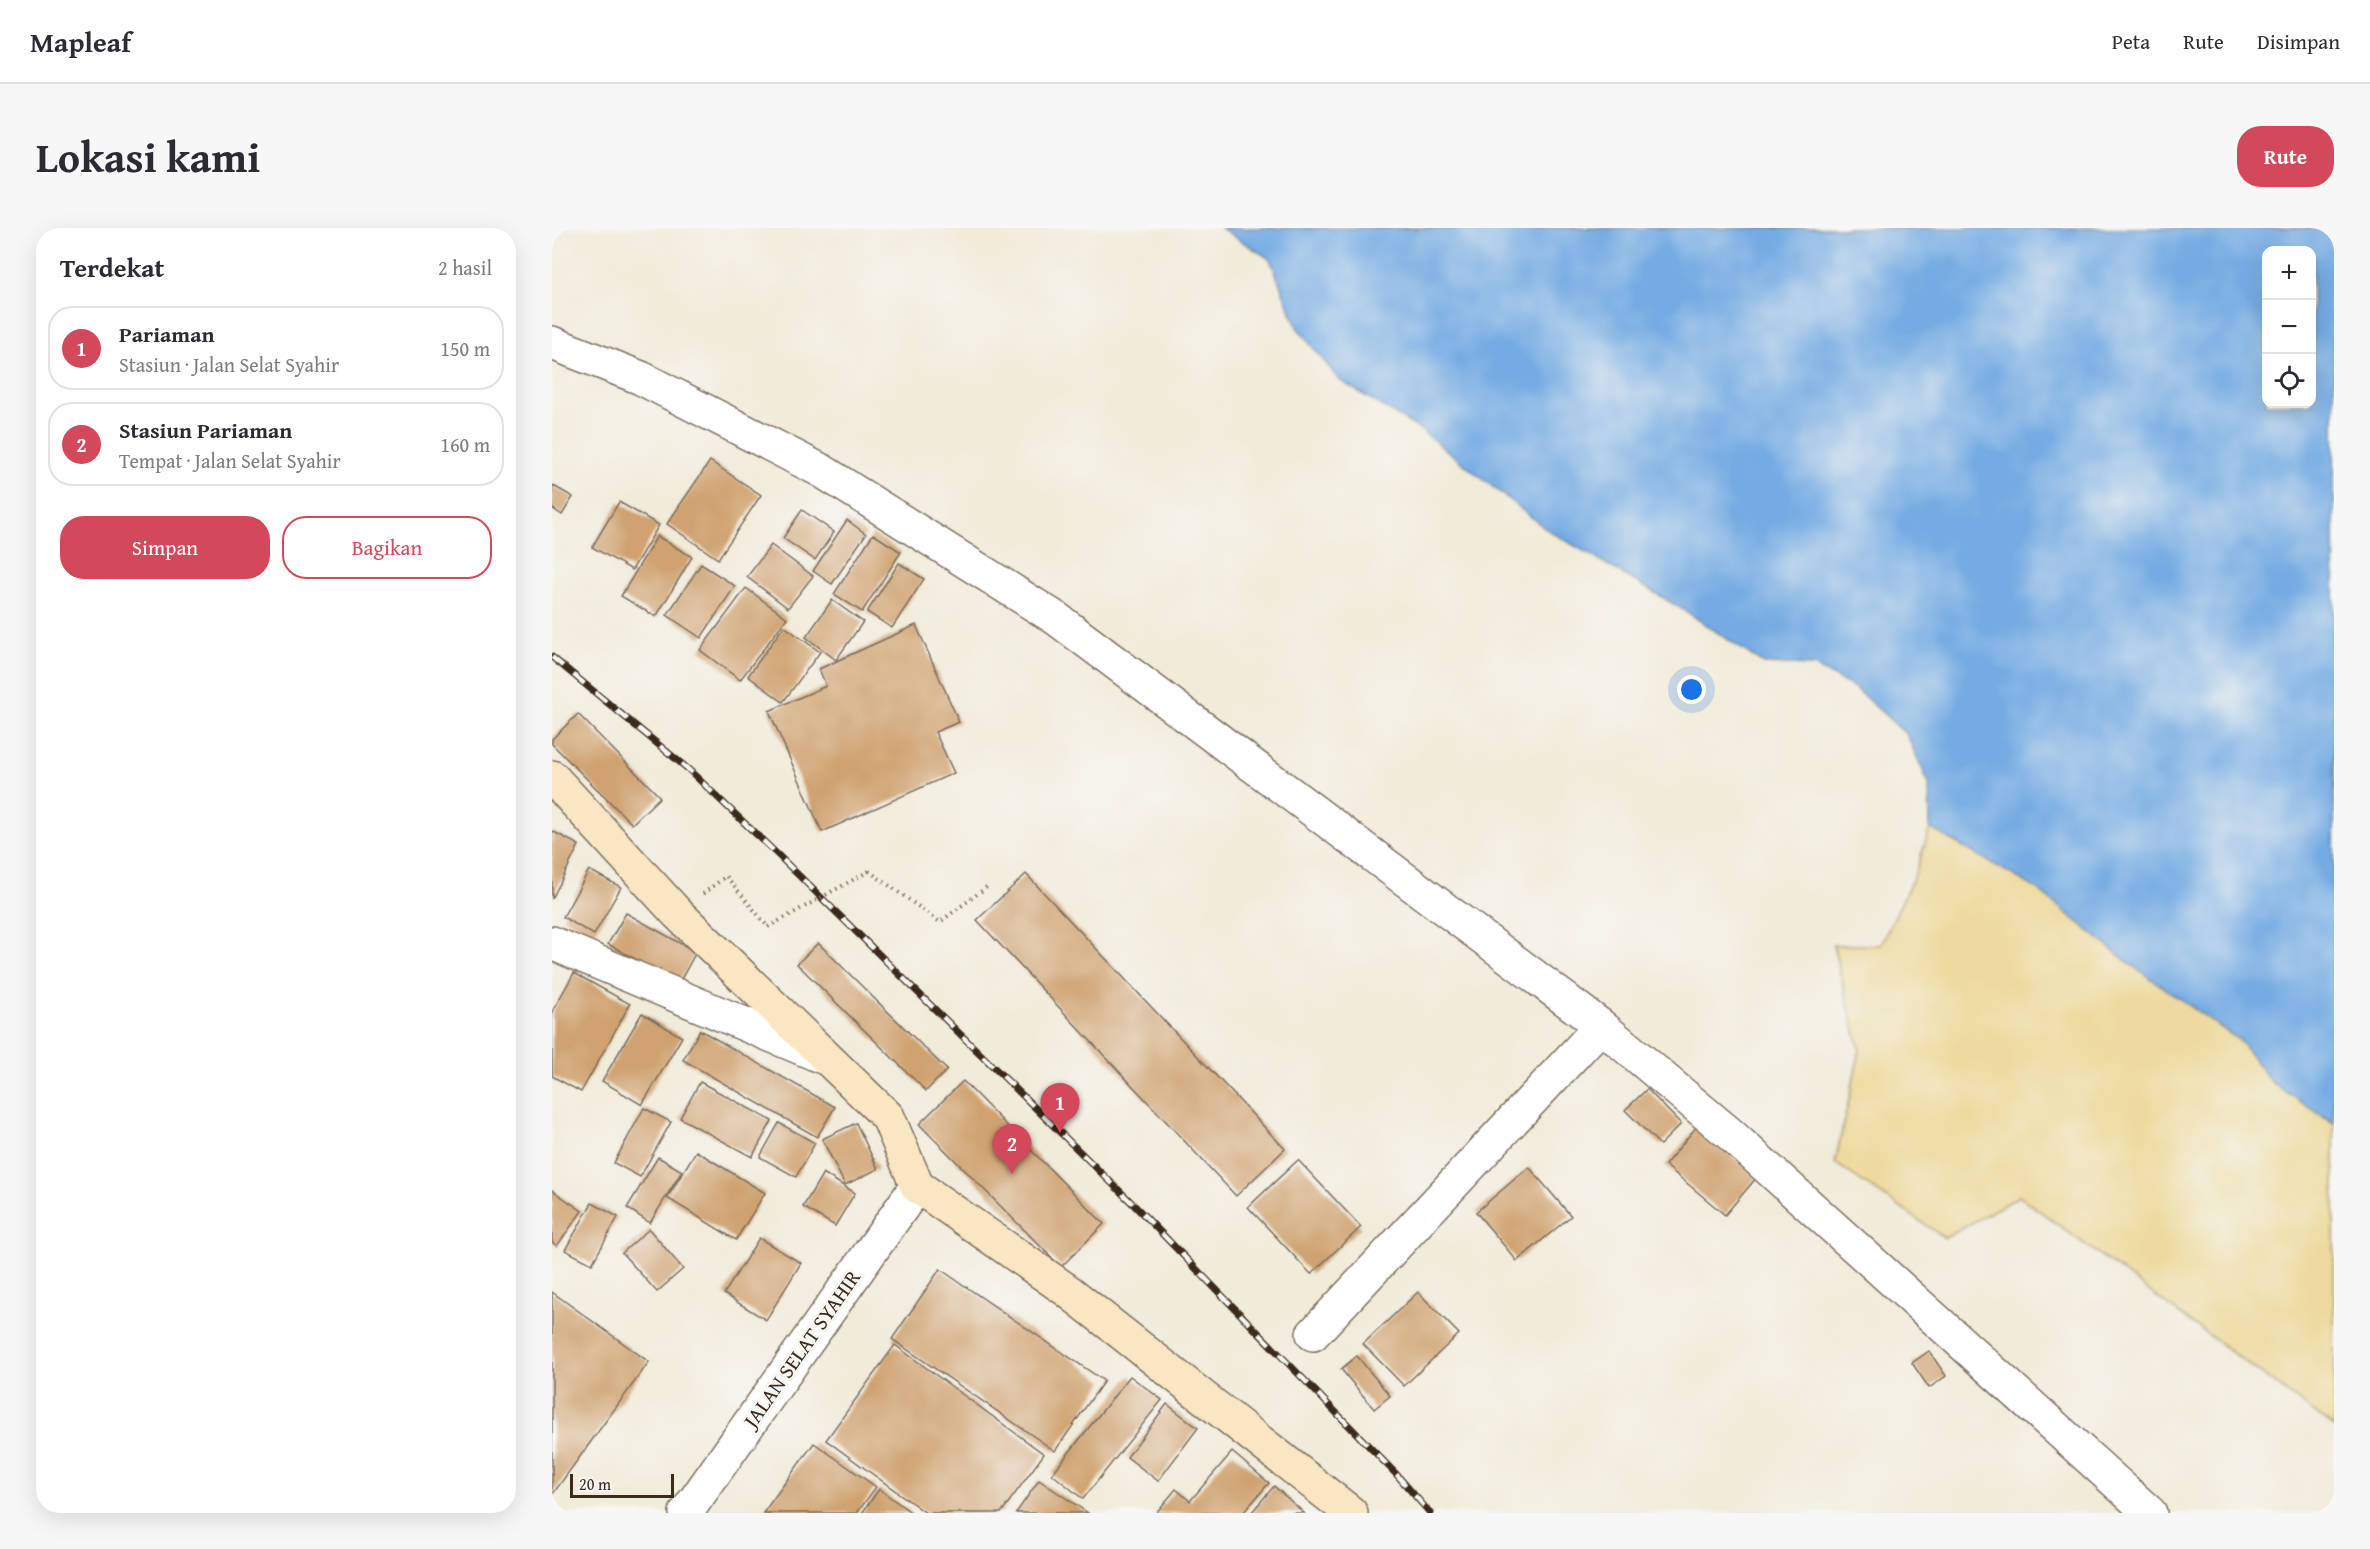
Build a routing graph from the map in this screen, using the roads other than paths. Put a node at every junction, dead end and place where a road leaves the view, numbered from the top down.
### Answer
1 (552, 343) edge
2 (552, 777) edge
3 (552, 943) edge
4 (1601, 1026) junction
5 (825, 1058) junction
6 (917, 1186) junction
7 (1313, 1334) dead end
8 (686, 1513) edge
9 (1352, 1513) edge
10 (2150, 1513) edge

1 - 4 street
2 - 5 street
3 - 5 street
4 - 7 street
4 - 10 street
5 - 6 street
6 - 8 street, JALAN SELAT SYAHIR
6 - 9 street

